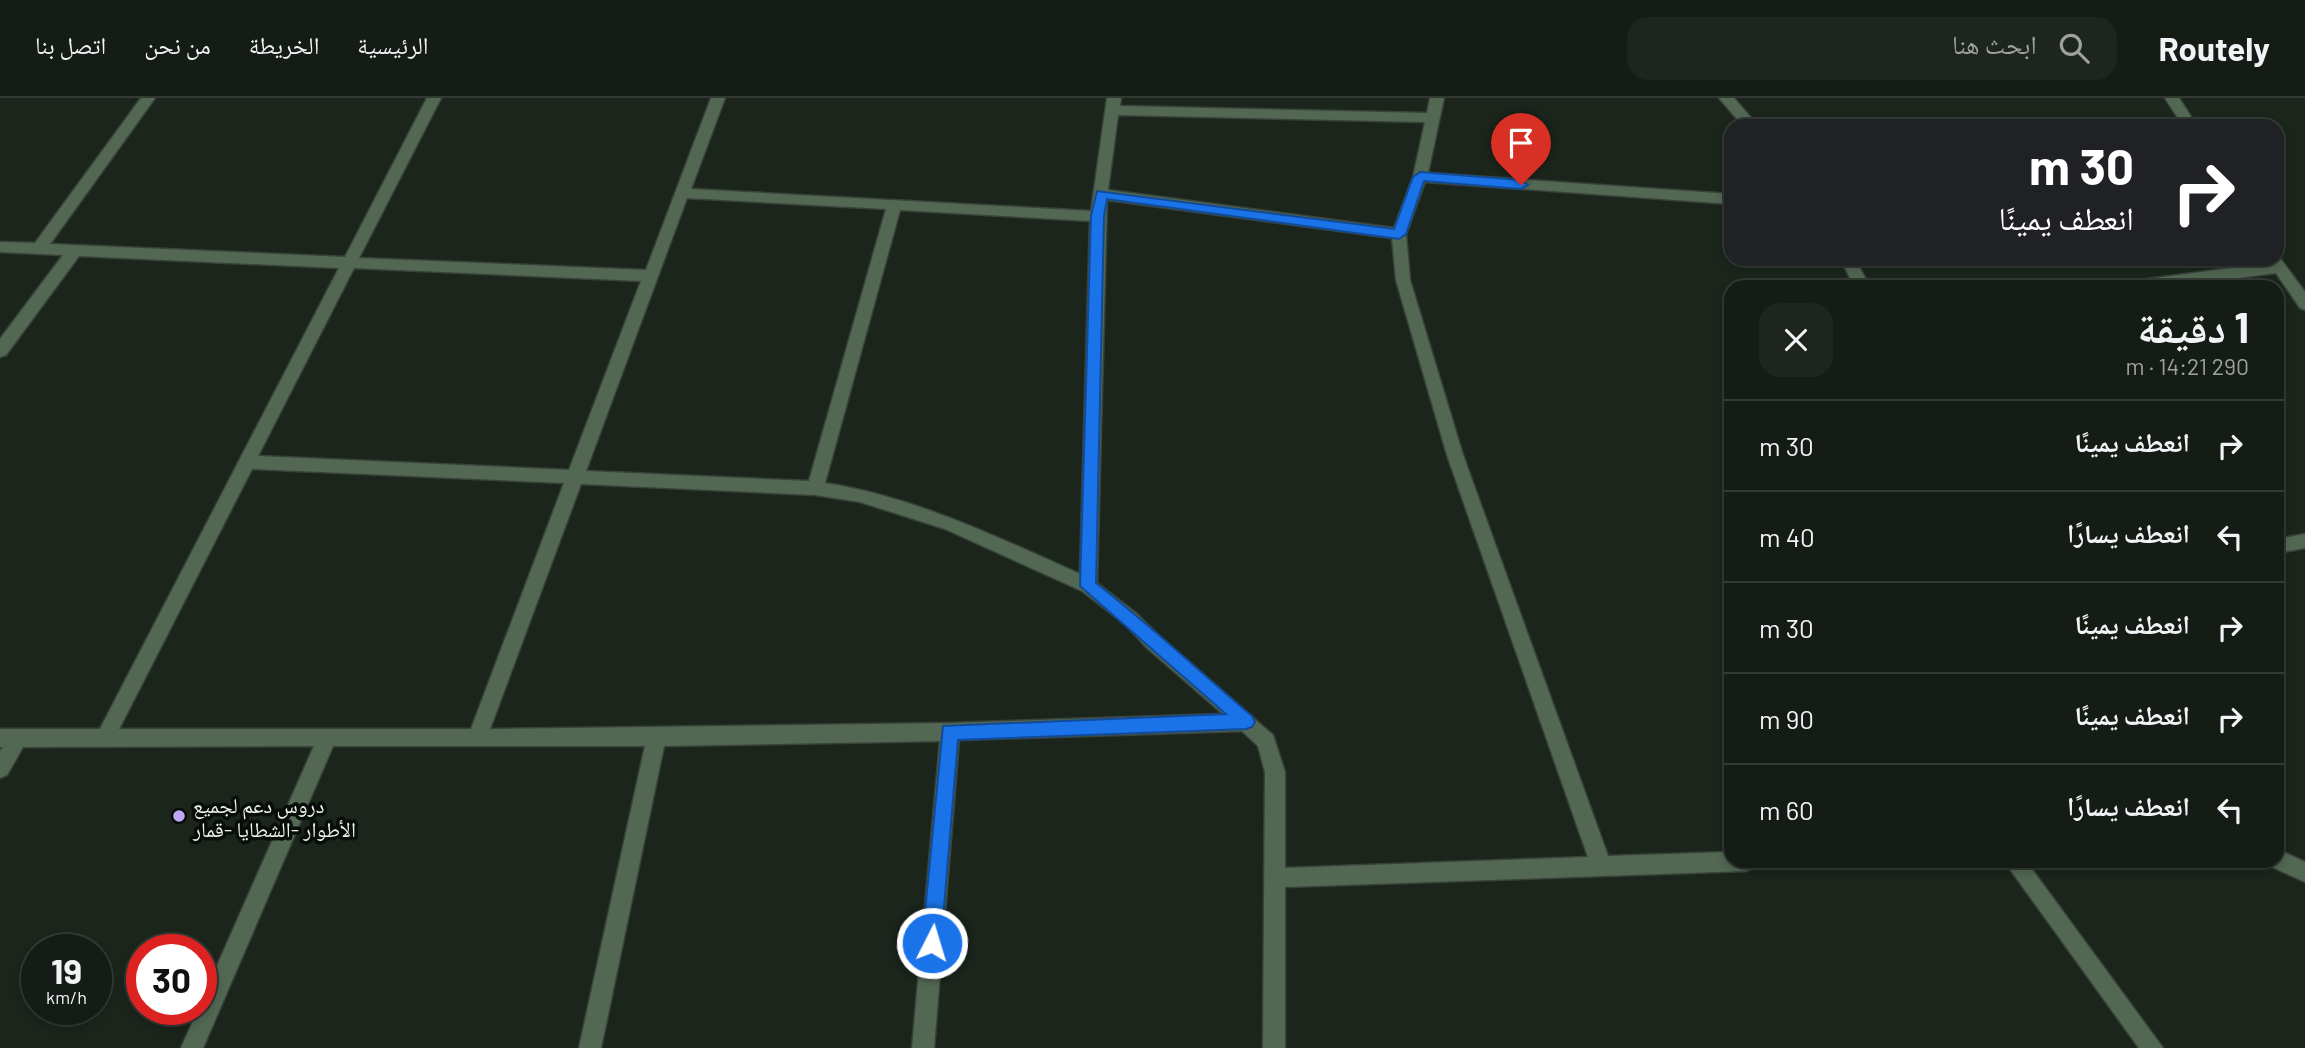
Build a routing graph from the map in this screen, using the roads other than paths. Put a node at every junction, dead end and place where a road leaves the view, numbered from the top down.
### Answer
1 (148, 98) edge
2 (434, 98) edge
3 (718, 98) edge
4 (1437, 98) edge
5 (1726, 98) edge
6 (2172, 98) edge
7 (1114, 104) edge
8 (1433, 118) junction
9 (1745, 119) edge
10 (2186, 119) edge
11 (1420, 177) junction
12 (681, 193) junction
13 (1102, 194) junction
14 (1724, 199) edge
15 (894, 205) junction
16 (1097, 216) junction
17 (1399, 234) junction
18 (0, 247) edge
19 (39, 249) junction
20 (75, 250) junction
21 (349, 264) junction
22 (2258, 266) edge
23 (2279, 266) edge
24 (649, 276) junction
25 (2169, 280) edge
26 (2305, 304) edge
27 (0, 351) edge
28 (246, 462) junction
29 (574, 476) junction
30 (815, 488) junction
31 (2304, 544) edge
32 (2284, 545) edge
33 (1088, 586) junction
34 (1246, 722) junction
35 (950, 732) junction
36 (327, 737) junction
37 (477, 737) junction
38 (656, 737) junction
39 (9, 738) edge
40 (105, 738) junction
41 (0, 769) edge
42 (1724, 862) edge
43 (2284, 862) edge
44 (1601, 866) junction
45 (2019, 868) edge
46 (2305, 872) edge
47 (1276, 878) junction
48 (192, 1048) edge
49 (590, 1048) edge
50 (923, 1048) edge
51 (1274, 1048) edge
52 (2152, 1048) edge

1 - 19 street
2 - 21 street
3 - 12 street
4 - 8 street
5 - 9 street
6 - 10 street
7 - 8 street
7 - 13 street
8 - 11 street
11 - 14 street
11 - 17 street
12 - 15 street
12 - 24 street
13 - 16 street
13 - 17 street
15 - 16 street
15 - 30 street
16 - 33 street
17 - 44 street
18 - 19 street
19 - 20 street
20 - 21 street
20 - 27 street
21 - 24 street
21 - 28 street
22 - 25 street
23 - 26 street
24 - 29 street
28 - 29 street
28 - 40 street
29 - 30 street
29 - 37 street
30 - 33 street
31 - 32 street
33 - 34 street
34 - 35 street
34 - 47 street
35 - 38 street
35 - 50 street
36 - 37 street
36 - 40 street
36 - 48 street
37 - 38 street
38 - 49 street
39 - 40 street
39 - 41 street
42 - 44 street
43 - 46 street
44 - 47 street
45 - 52 street
47 - 51 street

